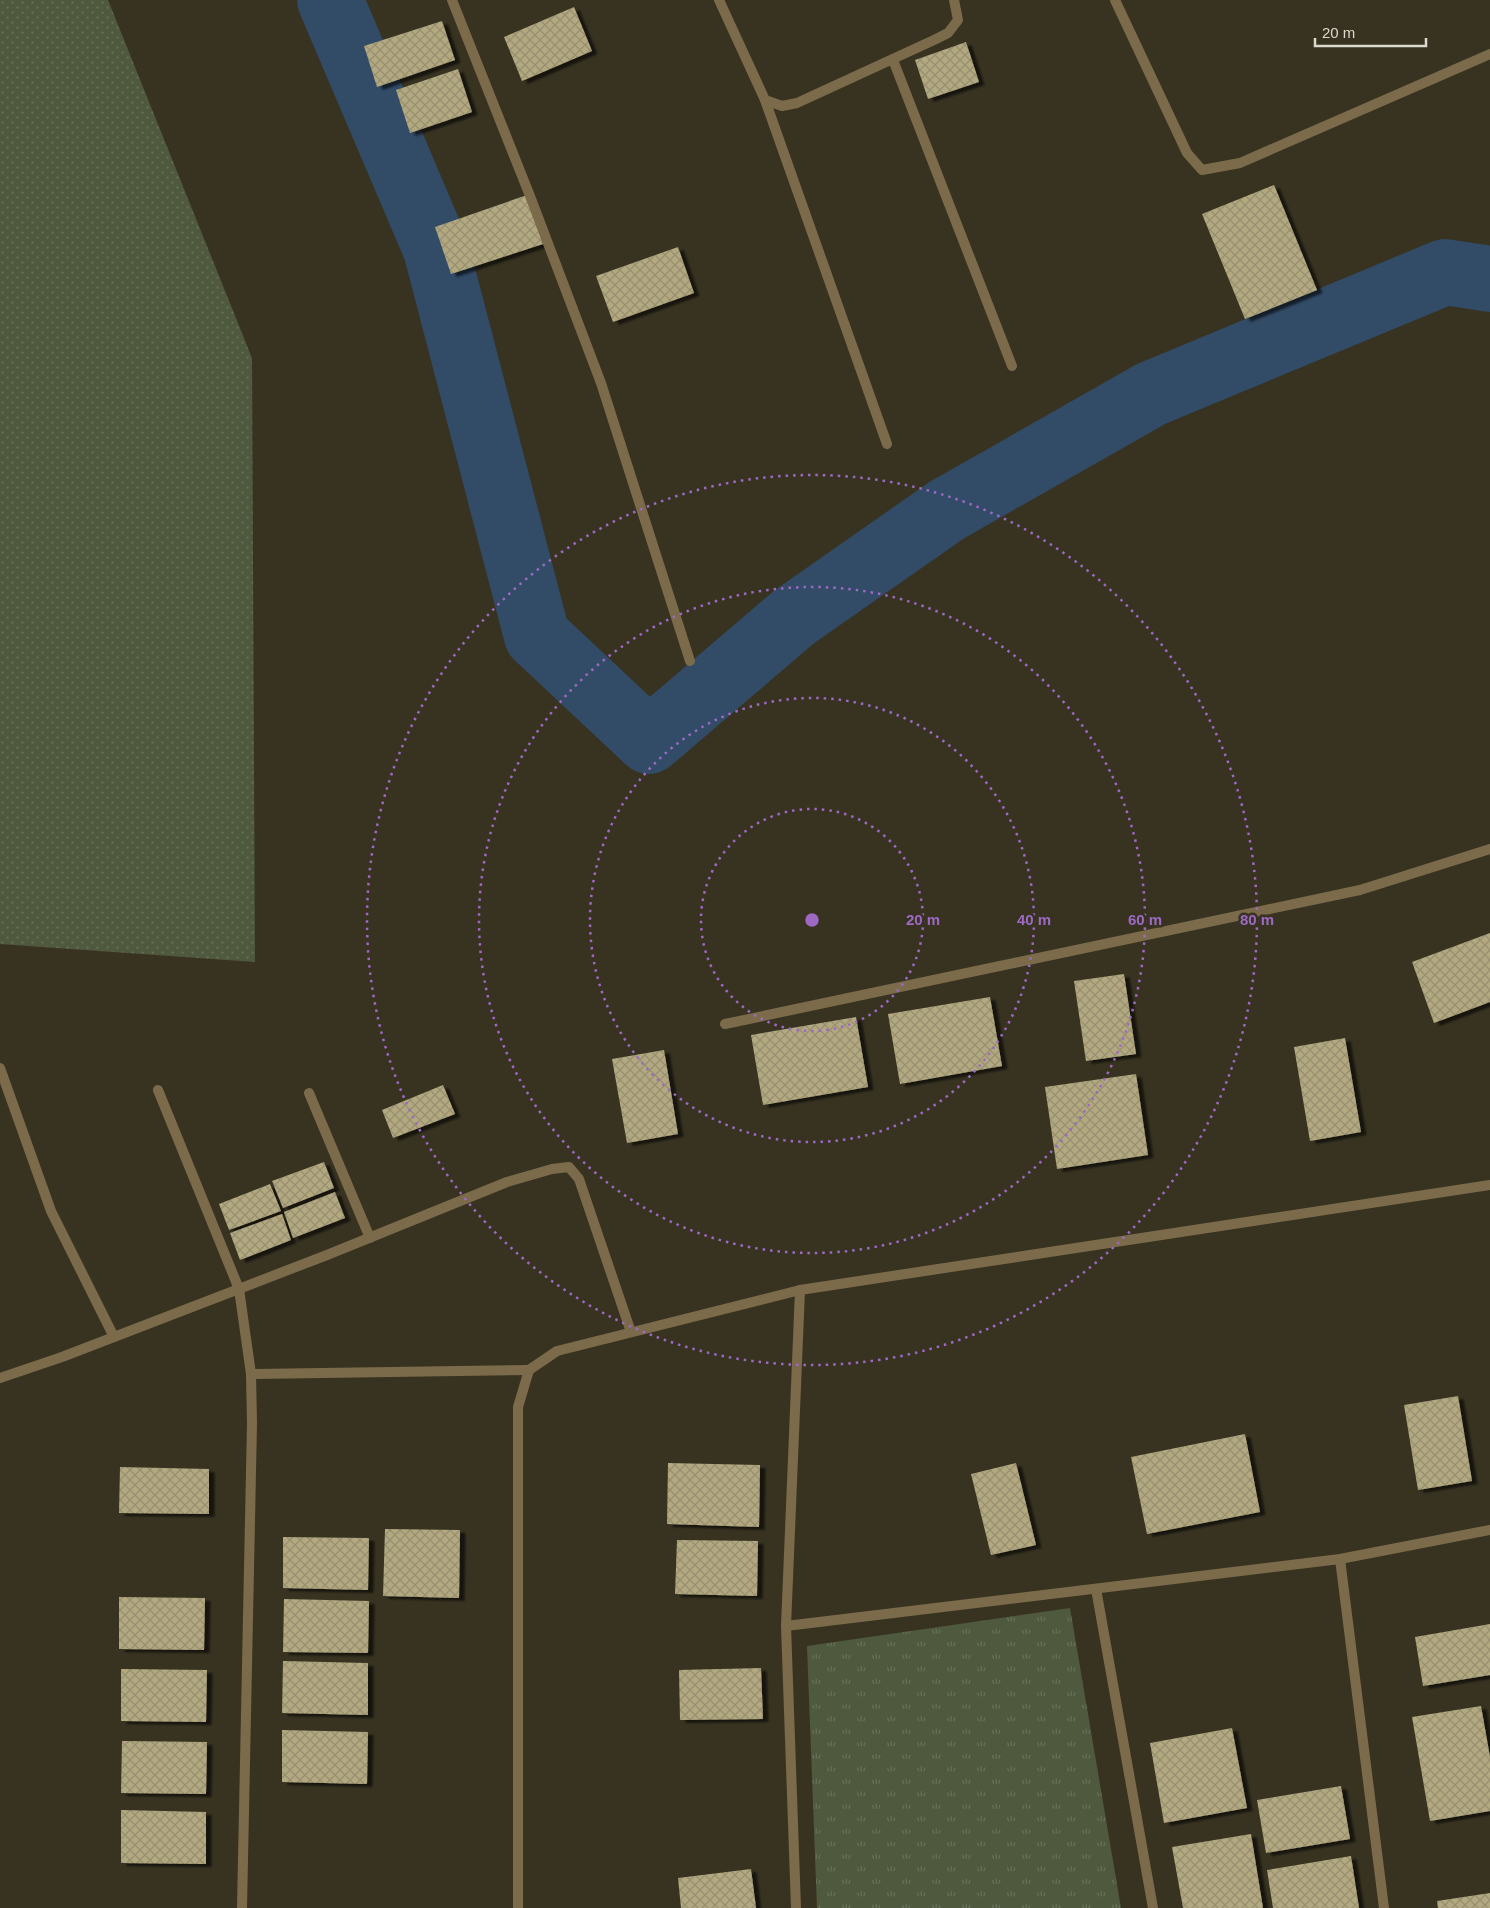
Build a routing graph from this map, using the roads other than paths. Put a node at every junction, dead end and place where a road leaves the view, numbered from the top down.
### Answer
1 (452, 0) edge
2 (719, 0) edge
3 (954, 0) edge
4 (1115, 0) edge
5 (1490, 54) edge
6 (893, 60) junction
7 (765, 100) junction
8 (1012, 366) dead end
9 (887, 444) dead end
10 (690, 661) dead end
11 (1490, 849) edge
12 (725, 1024) dead end
13 (0, 1068) edge
14 (158, 1090) dead end
15 (310, 1093) dead end
16 (1490, 1185) edge
17 (370, 1238) junction
18 (239, 1289) junction
19 (800, 1290) junction
20 (631, 1332) junction
21 (114, 1337) junction
22 (529, 1370) junction
23 (251, 1374) junction
24 (0, 1378) edge
25 (1490, 1530) edge
26 (1340, 1559) junction
27 (1096, 1588) junction
28 (786, 1626) junction
29 (242, 1908) edge
30 (518, 1908) edge
31 (796, 1908) edge
32 (1153, 1908) edge
33 (1384, 1908) edge

1 - 10 street
2 - 7 street
3 - 6 street
4 - 5 street
6 - 7 street
6 - 8 street
7 - 9 street
11 - 12 street
13 - 21 street
14 - 18 street
15 - 17 street
16 - 19 street
17 - 18 street
17 - 20 street
18 - 21 street
18 - 23 street
19 - 20 street
19 - 28 street
20 - 22 street
21 - 24 street
22 - 23 street
22 - 30 street
23 - 29 street
25 - 26 street
26 - 27 street
26 - 33 street
27 - 28 street
27 - 32 street
28 - 31 street

